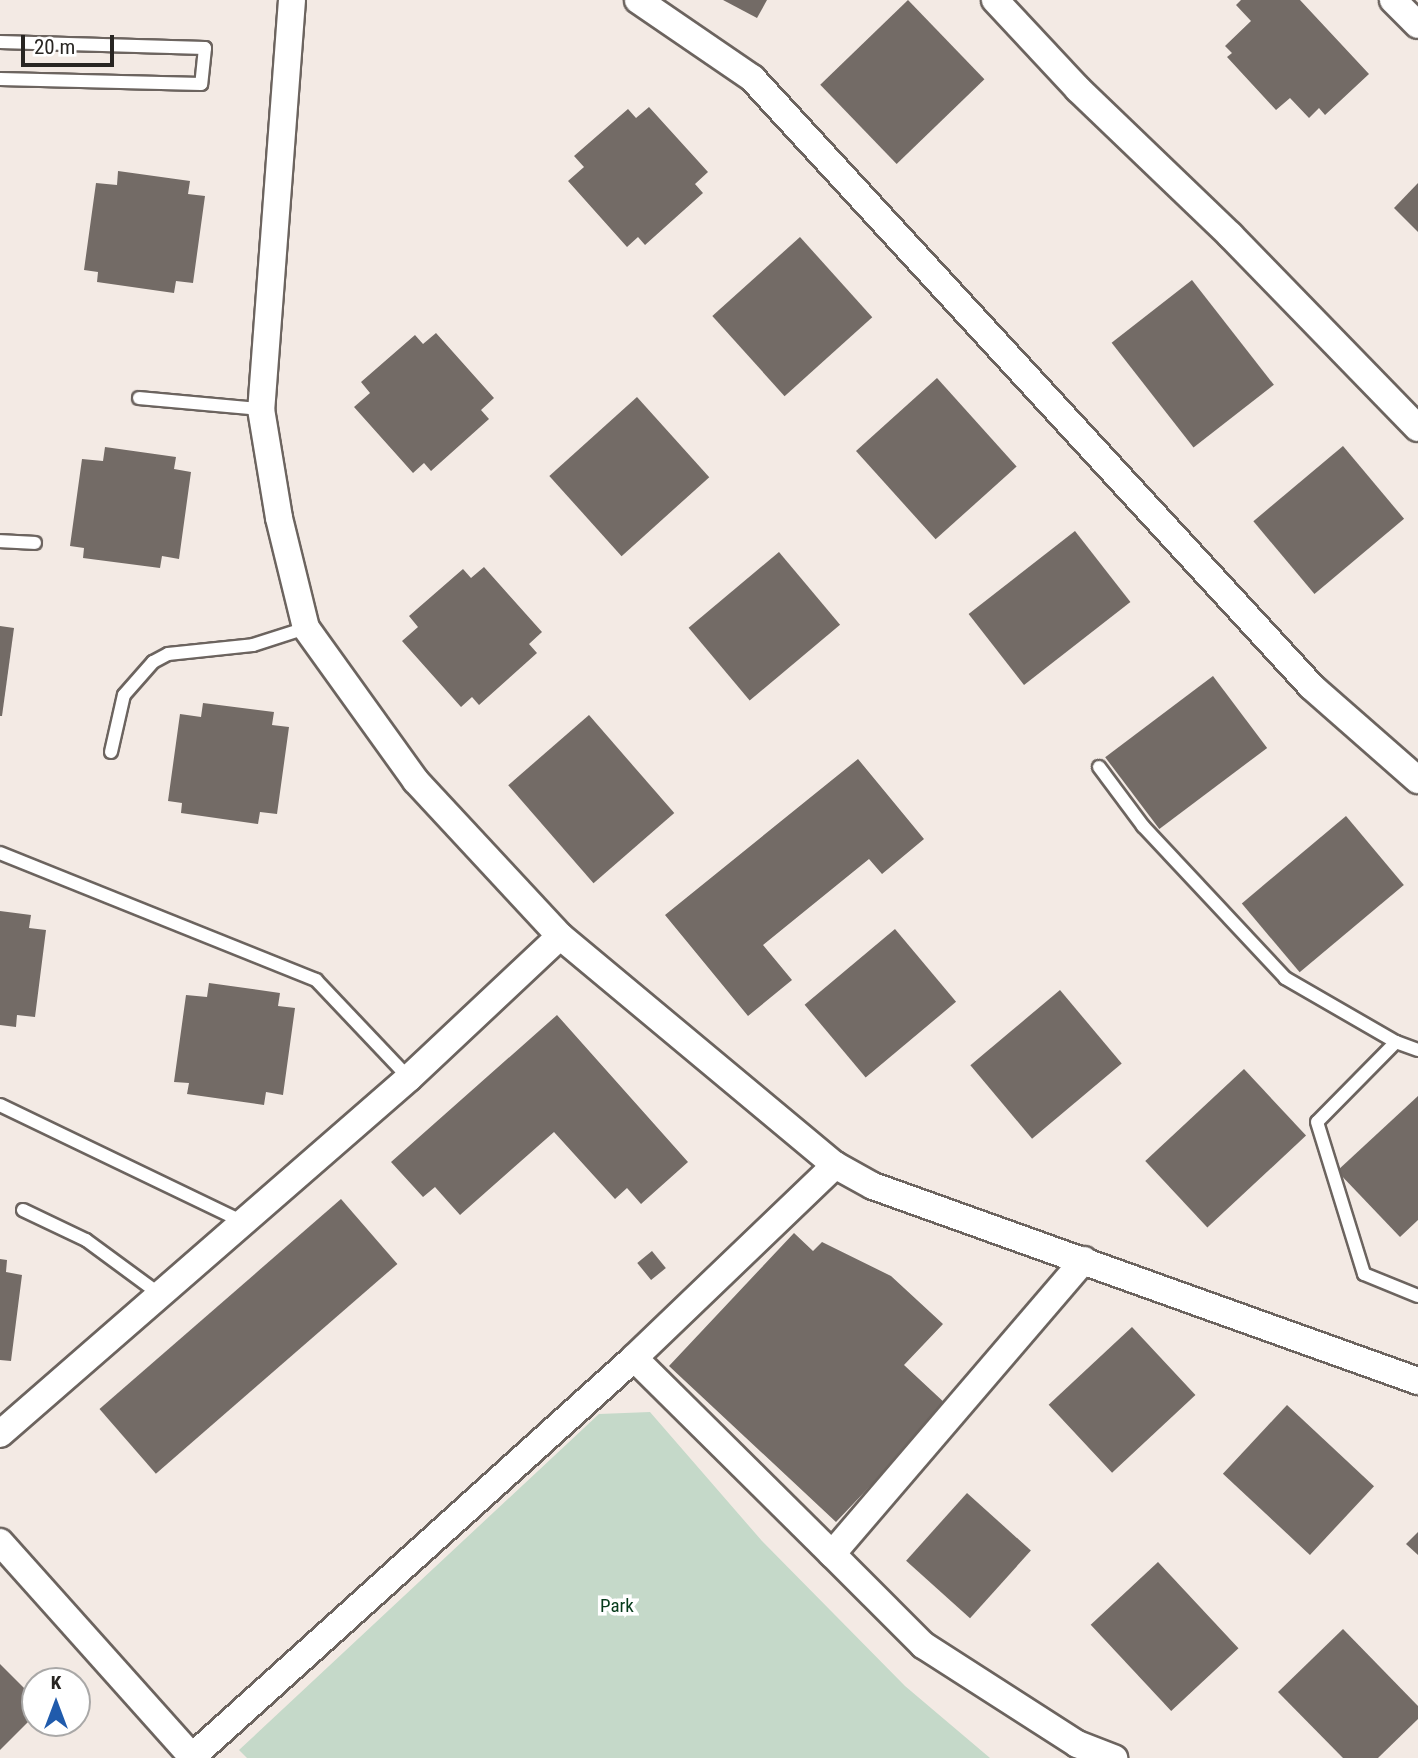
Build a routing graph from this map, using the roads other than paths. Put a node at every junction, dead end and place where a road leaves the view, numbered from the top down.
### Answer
1 (292, 0) edge
2 (638, 0) edge
3 (995, 0) edge
4 (1393, 0) edge
5 (1418, 26) edge
6 (0, 42) edge
7 (0, 79) edge
8 (139, 398) dead end
9 (261, 408) junction
10 (1418, 428) edge
11 (0, 541) edge
12 (35, 542) dead end
13 (306, 628) junction
14 (111, 752) dead end
15 (1099, 767) dead end
16 (1418, 780) edge
17 (0, 853) edge
18 (560, 936) junction
19 (1396, 1042) junction
20 (1418, 1050) edge
21 (409, 1078) junction
22 (0, 1105) edge
23 (835, 1165) junction
24 (23, 1210) dead end
25 (245, 1224) junction
26 (1084, 1260) junction
27 (161, 1295) junction
28 (1418, 1296) edge
29 (634, 1358) junction
30 (1418, 1381) edge
31 (0, 1434) edge
32 (0, 1542) edge
33 (832, 1554) junction
34 (1070, 1751) edge
35 (193, 1758) edge
36 (1114, 1758) edge

1 - 9 street
2 - 16 street
3 - 10 street
4 - 5 street
6 - 7 lane
8 - 9 lane
9 - 13 street
11 - 12 lane
13 - 14 lane
13 - 18 street
15 - 19 lane
17 - 21 lane
18 - 21 street
18 - 23 street
19 - 20 lane
19 - 28 lane
21 - 25 street
22 - 25 lane
23 - 26 street
23 - 29 street
24 - 27 lane
25 - 27 street
26 - 30 street
26 - 33 street
27 - 31 street
29 - 33 street
29 - 35 street
32 - 35 street
33 - 34 street
34 - 36 street

